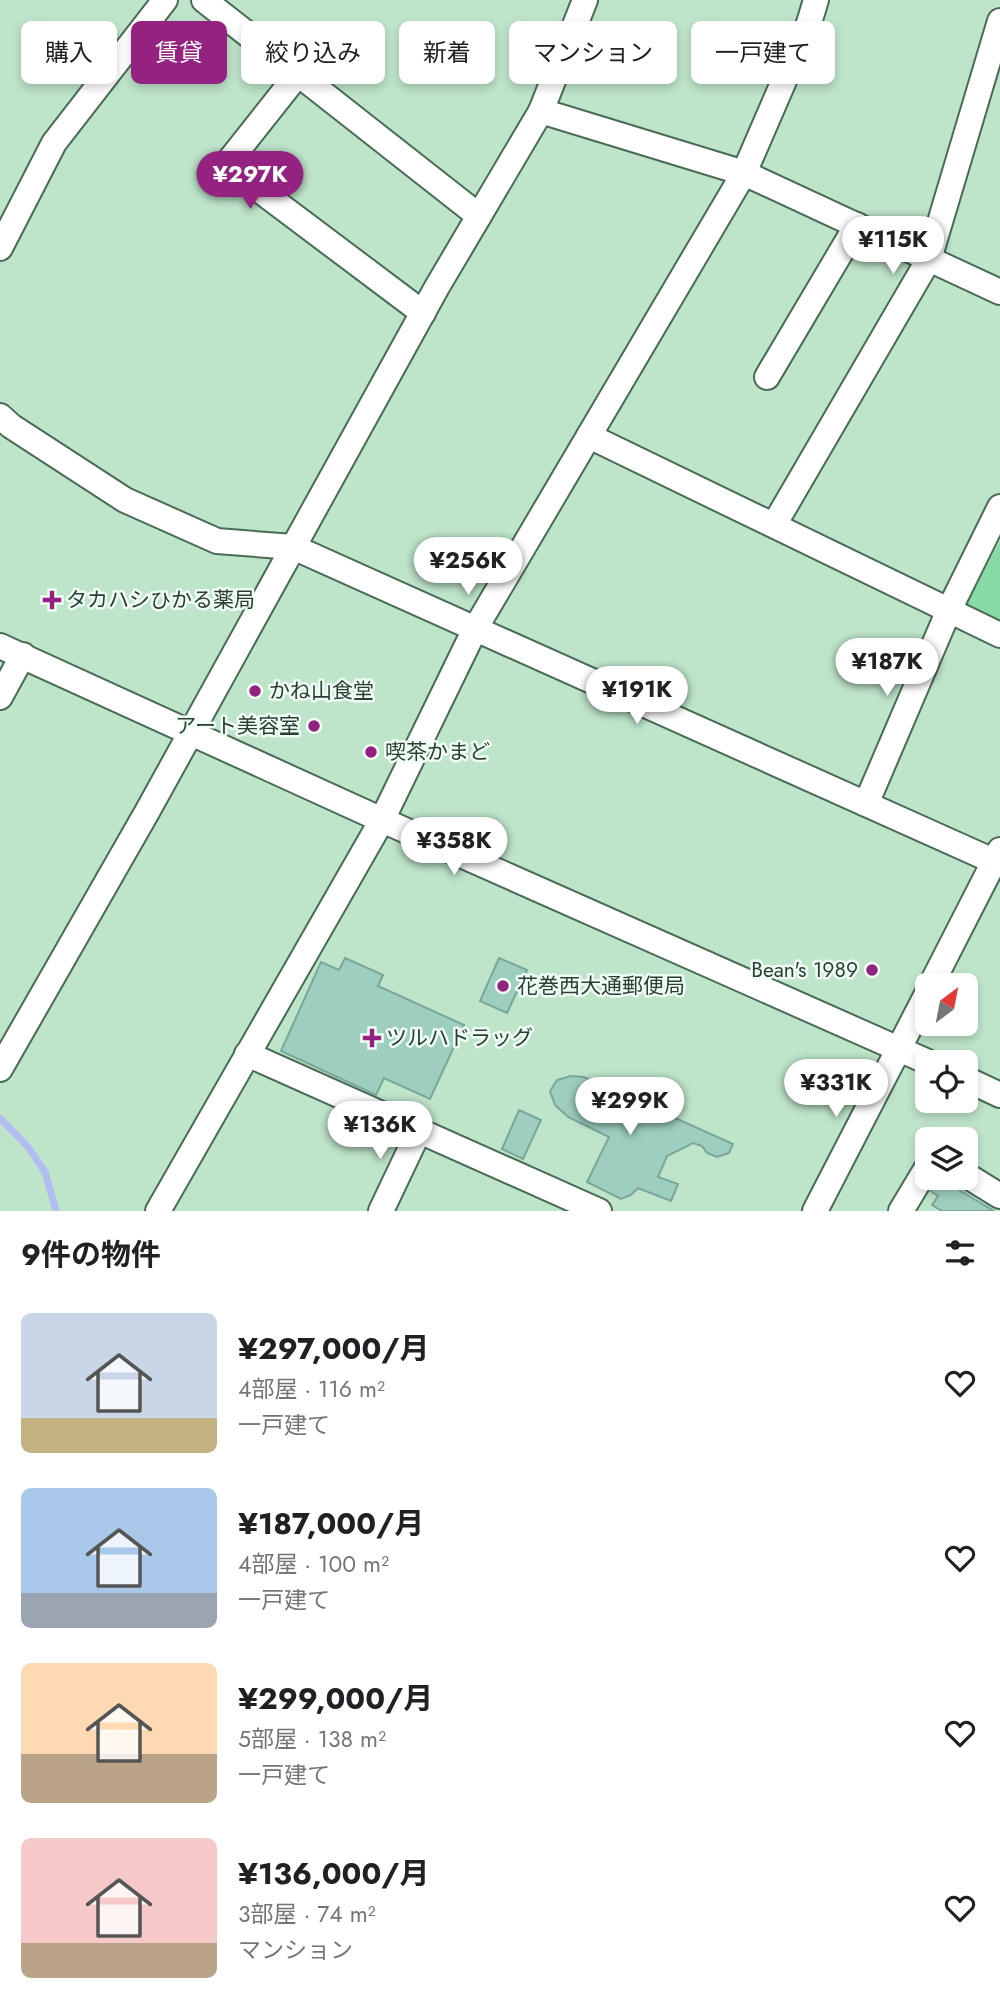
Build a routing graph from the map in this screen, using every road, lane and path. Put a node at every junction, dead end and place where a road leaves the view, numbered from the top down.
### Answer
1 (165, 0) edge
2 (205, 0) edge
3 (585, 0) edge
4 (816, 0) edge
5 (1000, 21) edge
6 (241, 29) edge
7 (290, 84) edge
8 (311, 84) edge
9 (541, 111) junction
10 (744, 173) junction
11 (478, 216) junction
12 (857, 225) junction
13 (0, 248) edge
14 (929, 259) junction
15 (1000, 292) edge
16 (423, 313) junction
17 (767, 377) dead end
18 (0, 416) edge
19 (589, 436) junction
20 (1000, 507) edge
21 (774, 526) junction
22 (293, 547) junction
23 (949, 610) junction
24 (475, 629) junction
25 (1000, 635) edge
26 (0, 646) edge
27 (23, 655) junction
28 (0, 696) edge
29 (190, 732) junction
30 (866, 804) junction
31 (382, 820) junction
32 (998, 858) edge
33 (937, 973) edge
34 (915, 1018) edge
35 (899, 1049) junction
36 (247, 1054) junction
37 (915, 1056) edge
38 (0, 1069) edge
39 (978, 1085) edge
40 (1000, 1095) edge
41 (419, 1131) junction
42 (978, 1182) edge
43 (915, 1188) edge
44 (1000, 1196) edge
45 (589, 1209) edge
46 (818, 1210) edge
47 (158, 1211) edge
48 (381, 1211) edge
49 (901, 1211) edge

1 - 13 street
2 - 6 street
3 - 9 street
4 - 10 street
5 - 14 street
7 - 16 street
8 - 11 street
9 - 10 street
9 - 11 street
10 - 12 street
10 - 19 street
11 - 16 street
12 - 14 street
12 - 17 street
14 - 15 street
14 - 21 street
16 - 22 street
18 - 22 street
19 - 21 street
19 - 24 street
20 - 23 street
21 - 23 street
22 - 24 street
22 - 29 street
23 - 25 street
23 - 30 street
24 - 30 street
24 - 31 street
26 - 27 street
27 - 28 street
27 - 29 street
29 - 31 street
29 - 38 street
30 - 32 street
31 - 35 street
31 - 36 street
32 - 33 street
34 - 35 street
35 - 37 street
35 - 46 street
36 - 41 street
36 - 47 street
39 - 40 street
41 - 45 street
41 - 48 street
42 - 44 street
43 - 49 street

